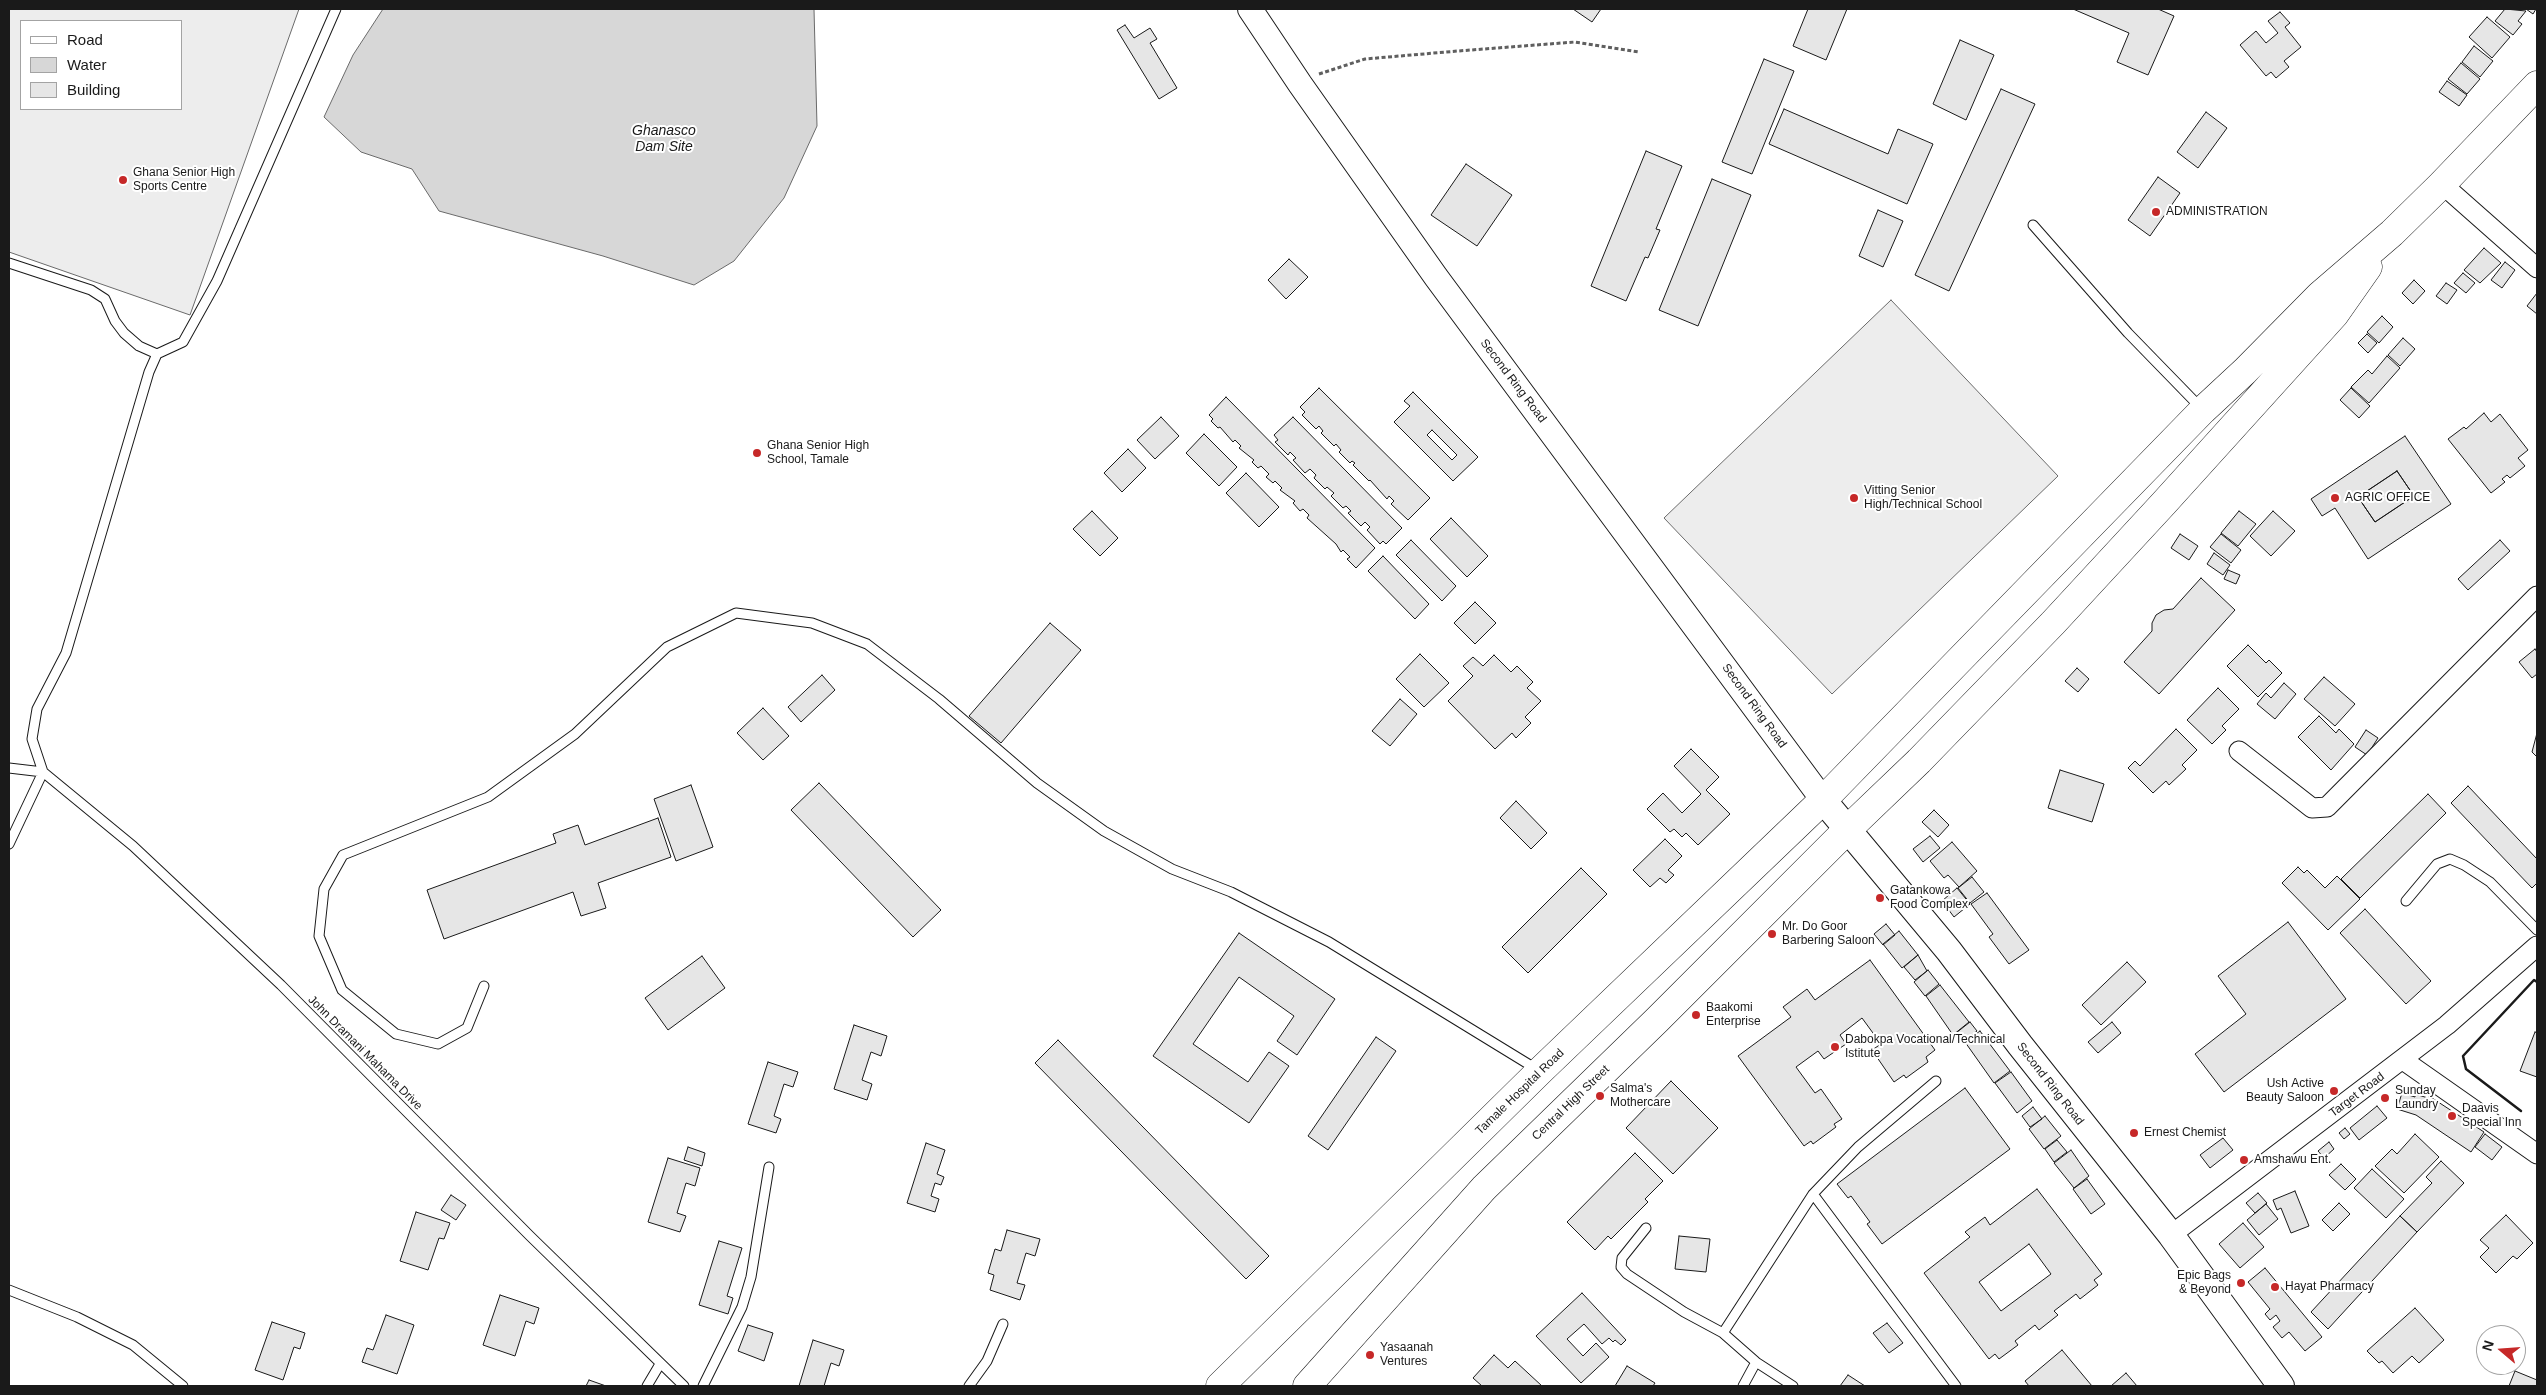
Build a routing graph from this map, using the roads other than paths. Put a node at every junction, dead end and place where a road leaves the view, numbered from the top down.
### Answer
1 (336, 9) edge
2 (1250, 9) edge
3 (2537, 85) edge
4 (2442, 184) junction
5 (2033, 225) dead end
6 (2392, 233) junction
7 (9, 263) edge
8 (2537, 268) edge
9 (157, 354) junction
10 (2203, 410) junction
11 (2537, 596) edge
12 (2239, 751) dead end
13 (9, 768) edge
14 (44, 772) junction
15 (1823, 800) junction
16 (1846, 830) junction
17 (9, 844) edge
18 (2406, 901) dead end
19 (2537, 930) edge
20 (2537, 946) edge
21 (484, 986) dead end
22 (2403, 1060) junction
23 (1540, 1071) junction
24 (1936, 1081) dead end
25 (2537, 1154) edge
26 (769, 1167) dead end
27 (1813, 1194) junction
28 (1646, 1228) dead end
29 (2171, 1235) junction
30 (9, 1290) edge
31 (1003, 1324) dead end
32 (1723, 1333) junction
33 (1756, 1362) junction
34 (660, 1364) junction
35 (183, 1386) edge
36 (647, 1386) edge
37 (684, 1386) edge
38 (703, 1386) edge
39 (969, 1386) edge
40 (1220, 1386) edge
41 (1307, 1386) edge
42 (1743, 1386) edge
43 (1793, 1386) edge
44 (1956, 1386) edge
45 (2281, 1386) edge

1 - 9 lane
2 - 15 street, Second Ring Road
3 - 4 highway
4 - 6 highway
4 - 8 street
5 - 10 lane
6 - 10 highway, Tamale Hospital Road
6 - 16 highway, Central High Street
7 - 9 lane
9 - 14 lane
10 - 15 highway, Tamale Hospital Road
11 - 12 street
13 - 14 lane
14 - 17 lane
14 - 34 lane, John Dramani Mahama Drive
15 - 16 main road, Second Ring Road
15 - 23 highway, Tamale Hospital Road
16 - 29 main road, Second Ring Road
16 - 41 highway, Central High Street
18 - 19 lane
20 - 22 street, Target Road
21 - 23 lane
22 - 25 street
22 - 29 street, Target Road
23 - 40 highway, Tamale Hospital Road
24 - 27 lane
26 - 38 lane
27 - 32 lane
27 - 44 lane
28 - 32 lane
29 - 45 main road, Second Ring Road
30 - 35 lane
31 - 39 lane
32 - 33 lane
33 - 42 lane
33 - 43 lane
34 - 36 lane
34 - 37 lane, John Dramani Mahama Drive

